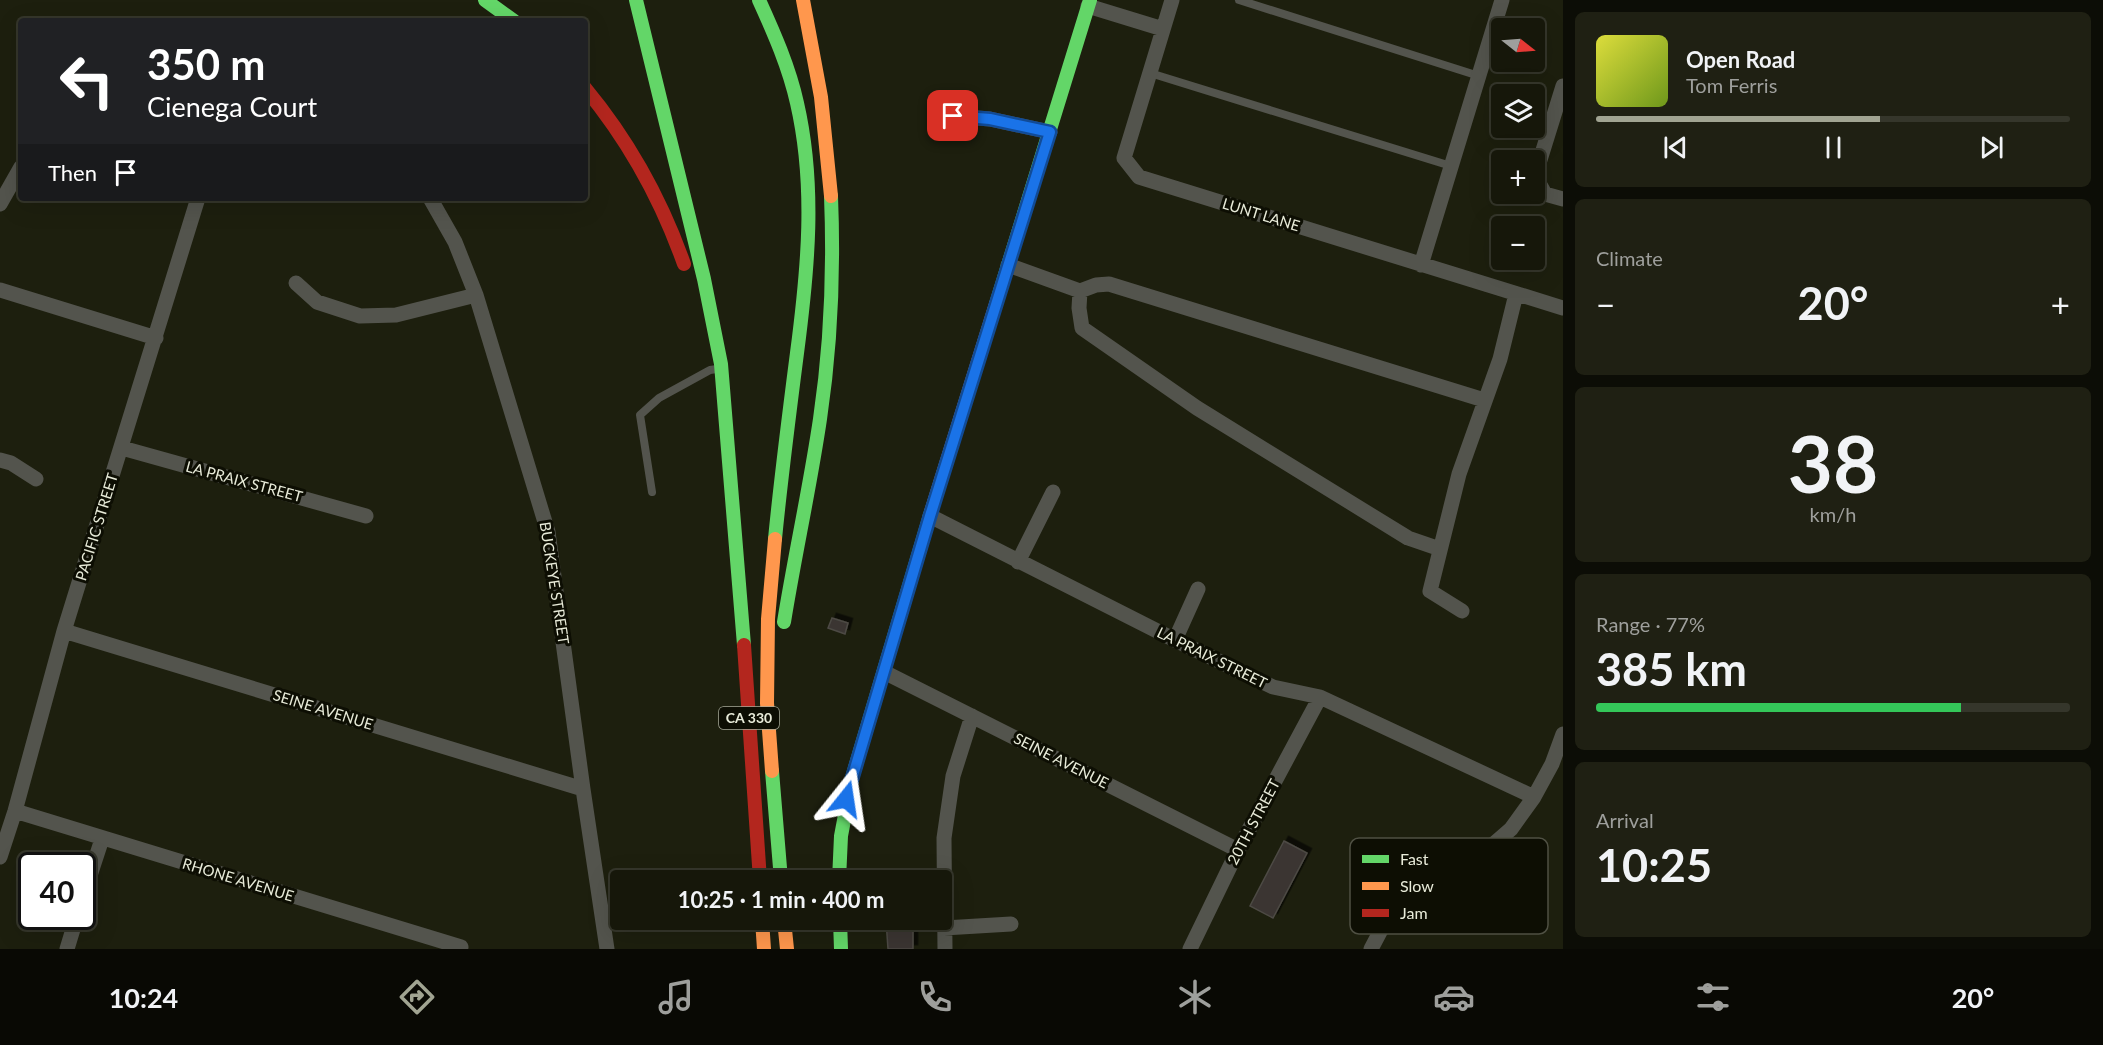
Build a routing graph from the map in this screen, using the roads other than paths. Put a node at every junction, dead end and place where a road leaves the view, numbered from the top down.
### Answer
1 (485, 0) edge
2 (636, 0) edge
3 (759, 0) edge
4 (803, 0) edge
5 (1172, 0) edge
6 (1239, 0) edge
7 (1502, 0) edge
8 (1089, 3) edge
9 (510, 18) edge
10 (1163, 29) junction
11 (1150, 73) junction
12 (1479, 76) junction
13 (1563, 86) edge
14 (588, 92) edge
15 (953, 116) dead end
16 (1050, 132) junction
17 (1452, 166) junction
18 (18, 172) edge
19 (1563, 199) edge
20 (197, 201) edge
21 (432, 201) edge
22 (0, 204) edge
23 (1421, 265) junction
24 (1008, 266) junction
25 (687, 273) dead end
26 (296, 283) dead end
27 (0, 290) edge
28 (1080, 291) junction
29 (1516, 294) junction
30 (476, 295) junction
31 (695, 304) dead end
32 (1563, 308) edge
33 (156, 338) junction
34 (716, 369) junction
35 (1484, 400) junction
36 (122, 448) junction
37 (0, 460) edge
38 (36, 479) dead end
39 (652, 492) dead end
40 (1053, 492) dead end
41 (366, 516) dead end
42 (930, 516) junction
43 (1440, 549) junction
44 (1018, 562) junction
45 (1198, 589) dead end
46 (1462, 611) dead end
47 (64, 631) junction
48 (1175, 640) junction
49 (884, 672) junction
50 (1320, 697) junction
51 (972, 716) junction
52 (1563, 734) edge
53 (583, 789) junction
54 (1534, 797) junction
55 (15, 811) junction
56 (1501, 838) edge
57 (102, 839) junction
58 (1238, 850) junction
59 (0, 857) edge
60 (96, 857) edge
61 (759, 870) edge
62 (781, 870) edge
63 (782, 870) edge
64 (839, 870) edge
65 (944, 870) edge
66 (1011, 924) dead end
67 (952, 928) edge
68 (73, 930) edge
69 (763, 930) edge
70 (786, 930) edge
71 (840, 930) edge
72 (944, 930) edge
73 (1379, 934) edge
74 (460, 948) edge
75 (67, 949) edge
76 (607, 949) edge
77 (764, 949) edge
78 (787, 949) edge
79 (841, 949) edge
80 (945, 949) edge
81 (1190, 949) edge
82 (1371, 949) edge

1 - 9 main road
2 - 34 main road
3 - 62 main road
4 - 63 main road
5 - 10 street, LUNT LANE
6 - 12 lane
7 - 12 street
8 - 10 street
8 - 16 main road
10 - 11 street, LUNT LANE
11 - 17 lane
11 - 23 street, LUNT LANE
12 - 17 street
13 - 19 street
14 - 25 main road
15 - 16 street
16 - 24 main road
17 - 23 street
18 - 22 street
20 - 33 street, PACIFIC STREET
21 - 30 street, BUCKEYE STREET
23 - 29 street, LUNT LANE
24 - 28 street
24 - 42 main road
26 - 30 street
27 - 33 street
28 - 35 street
28 - 43 street
29 - 32 street, LUNT LANE
29 - 35 street
30 - 53 street, BUCKEYE STREET
31 - 34 main road
33 - 36 street, PACIFIC STREET
34 - 39 lane
34 - 61 main road, CA 330
35 - 43 street
36 - 41 street, LA PRAIX STREET
36 - 47 street, PACIFIC STREET
37 - 38 street
40 - 44 street
42 - 44 street, LA PRAIX STREET
42 - 49 main road
43 - 46 street
44 - 48 street, LA PRAIX STREET
45 - 48 street
47 - 53 street, SEINE AVENUE
47 - 55 street, PACIFIC STREET
48 - 50 street, LA PRAIX STREET
49 - 51 street, SEINE AVENUE
49 - 64 main road
50 - 54 street, LA PRAIX STREET
50 - 58 street, 20TH STREET
51 - 58 street, SEINE AVENUE
51 - 65 street
52 - 54 street
53 - 76 street, BUCKEYE STREET
54 - 56 street
55 - 57 street, RHONE AVENUE
55 - 59 street, PACIFIC STREET
57 - 60 street
57 - 74 street, RHONE AVENUE
58 - 81 street, 20TH STREET
66 - 67 street
68 - 75 street
69 - 77 main road
70 - 78 main road
71 - 79 main road
72 - 80 street
73 - 82 street

